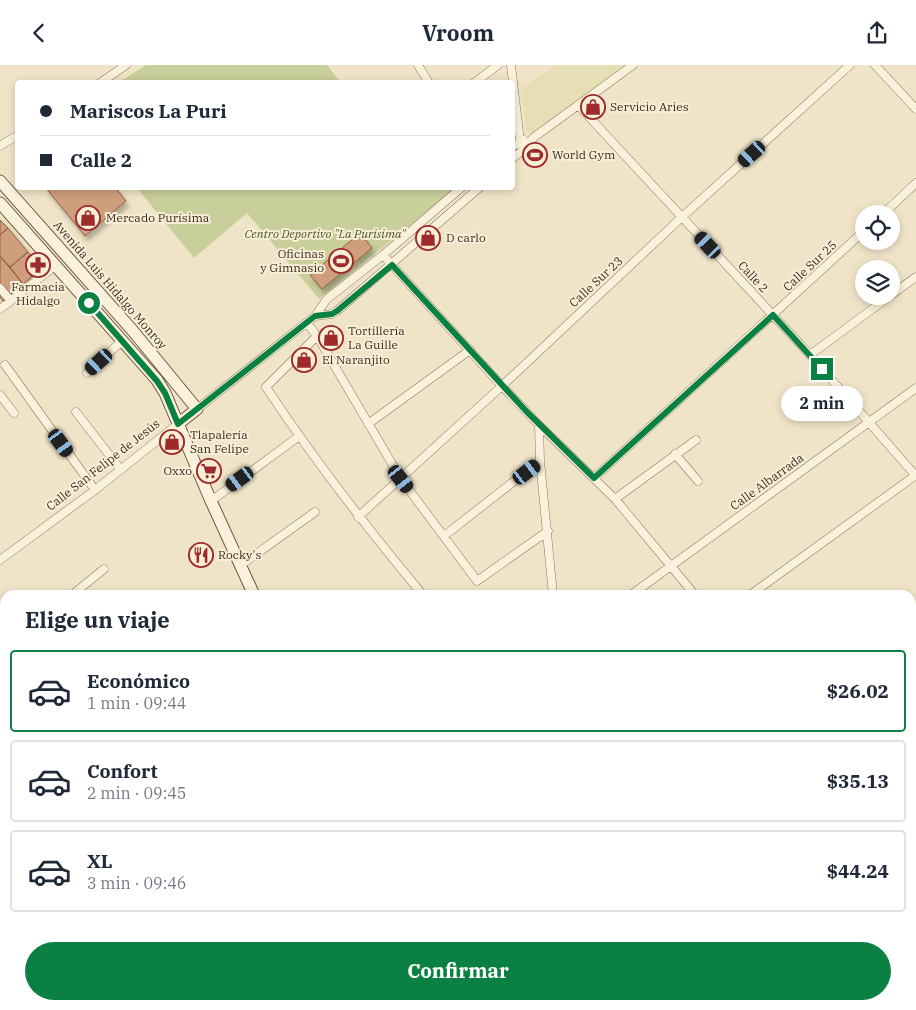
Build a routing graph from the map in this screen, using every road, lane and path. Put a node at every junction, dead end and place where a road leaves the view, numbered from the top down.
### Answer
1 (126, 65) edge
2 (418, 65) edge
3 (498, 65) edge
4 (512, 65) edge
5 (633, 65) edge
6 (850, 65) edge
7 (875, 65) edge
8 (104, 80) edge
9 (427, 80) edge
10 (478, 80) edge
11 (514, 80) edge
12 (515, 94) edge
13 (578, 105) junction
14 (916, 109) edge
15 (15, 137) edge
16 (533, 138) junction
17 (520, 141) junction
18 (515, 145) edge
19 (0, 146) edge
20 (524, 149) junction
21 (515, 156) edge
22 (0, 181) edge
23 (916, 183) edge
24 (459, 190) edge
25 (477, 190) edge
26 (0, 203) edge
27 (892, 205) edge
28 (682, 217) junction
29 (855, 239) edge
30 (383, 255) junction
31 (56, 265) junction
32 (392, 265) junction
33 (916, 277) edge
34 (0, 288) edge
35 (900, 289) edge
36 (11, 301) junction
37 (879, 305) edge
38 (0, 309) edge
39 (773, 315) junction
40 (315, 316) junction
41 (307, 323) junction
42 (317, 336) junction
43 (123, 340) junction
44 (470, 350) junction
45 (810, 355) junction
46 (5, 365) dead end
47 (87, 373) dead end
48 (502, 386) junction
49 (916, 388) edge
50 (0, 395) edge
51 (197, 409) junction
52 (76, 412) dead end
53 (14, 413) dead end
54 (869, 421) junction
55 (178, 424) junction
56 (368, 424) junction
57 (539, 425) junction
58 (298, 437) junction
59 (696, 440) dead end
60 (675, 455) junction
61 (540, 461) junction
62 (121, 470) junction
63 (916, 475) edge
64 (594, 478) junction
65 (401, 479) junction
66 (698, 481) dead end
67 (95, 490) junction
68 (615, 499) junction
69 (210, 501) junction
70 (315, 512) dead end
71 (358, 517) junction
72 (548, 531) junction
73 (444, 536) junction
74 (0, 560) edge
75 (241, 565) junction
76 (672, 566) junction
77 (104, 569) dead end
78 (78, 590) edge
79 (252, 590) edge
80 (419, 590) edge
81 (553, 590) edge
82 (638, 590) edge
83 (691, 590) edge
84 (757, 590) edge

1 - 8 street
2 - 9 street
3 - 10 street
4 - 11 street
5 - 13 street
6 - 28 street, Calle Sur 23
7 - 14 street
12 - 17 street
13 - 16 street
13 - 28 street, Calle 2
15 - 19 street
16 - 17 street
16 - 20 street
17 - 18 street
17 - 20 street
20 - 21 street
22 - 51 street, Avenida Luis Hidalgo Monroy
23 - 27 street
24 - 30 street, Calle San Felipe de Jesús
25 - 32 street, Calle San Felipe de Jesús
26 - 31 street
28 - 39 street, Calle 2
28 - 48 street, Calle Sur 23
29 - 39 street, Calle Sur 25
30 - 32 street
30 - 40 street, Calle San Felipe de Jesús
31 - 36 street
31 - 43 street
32 - 40 street, Calle San Felipe de Jesús
32 - 44 street
33 - 35 street
34 - 36 street
36 - 38 street
37 - 45 street
39 - 45 street, Calle 2
39 - 64 street, Calle Sur 25
40 - 41 street, Calle San Felipe de Jesús
41 - 42 street
41 - 51 street, Calle San Felipe de Jesús
42 - 56 street
42 - 58 street
43 - 47 street
43 - 55 street
44 - 48 street
44 - 56 street
45 - 54 street, Calle 2
46 - 67 street
48 - 57 street
48 - 65 street, Calle Sur 23
49 - 54 street, Calle Albarrada
50 - 53 street
51 - 55 street, Calle San Felipe de Jesús
52 - 62 street
54 - 63 street, Calle 2
54 - 76 street, Calle Albarrada
55 - 62 street, Calle San Felipe de Jesús
55 - 69 street
56 - 65 street
57 - 61 street
57 - 64 street
58 - 69 street
58 - 71 street
59 - 60 street
60 - 66 street
60 - 68 street
61 - 72 street
61 - 73 street
62 - 67 street, Calle San Felipe de Jesús
63 - 84 street
64 - 68 street
65 - 71 street, Calle Sur 23
65 - 73 street
67 - 74 street, Calle San Felipe de Jesús
68 - 76 street
69 - 75 street
70 - 75 street
71 - 80 street
72 - 73 street
72 - 81 street
75 - 79 street
76 - 82 street, Calle Albarrada
76 - 83 street
77 - 78 street

